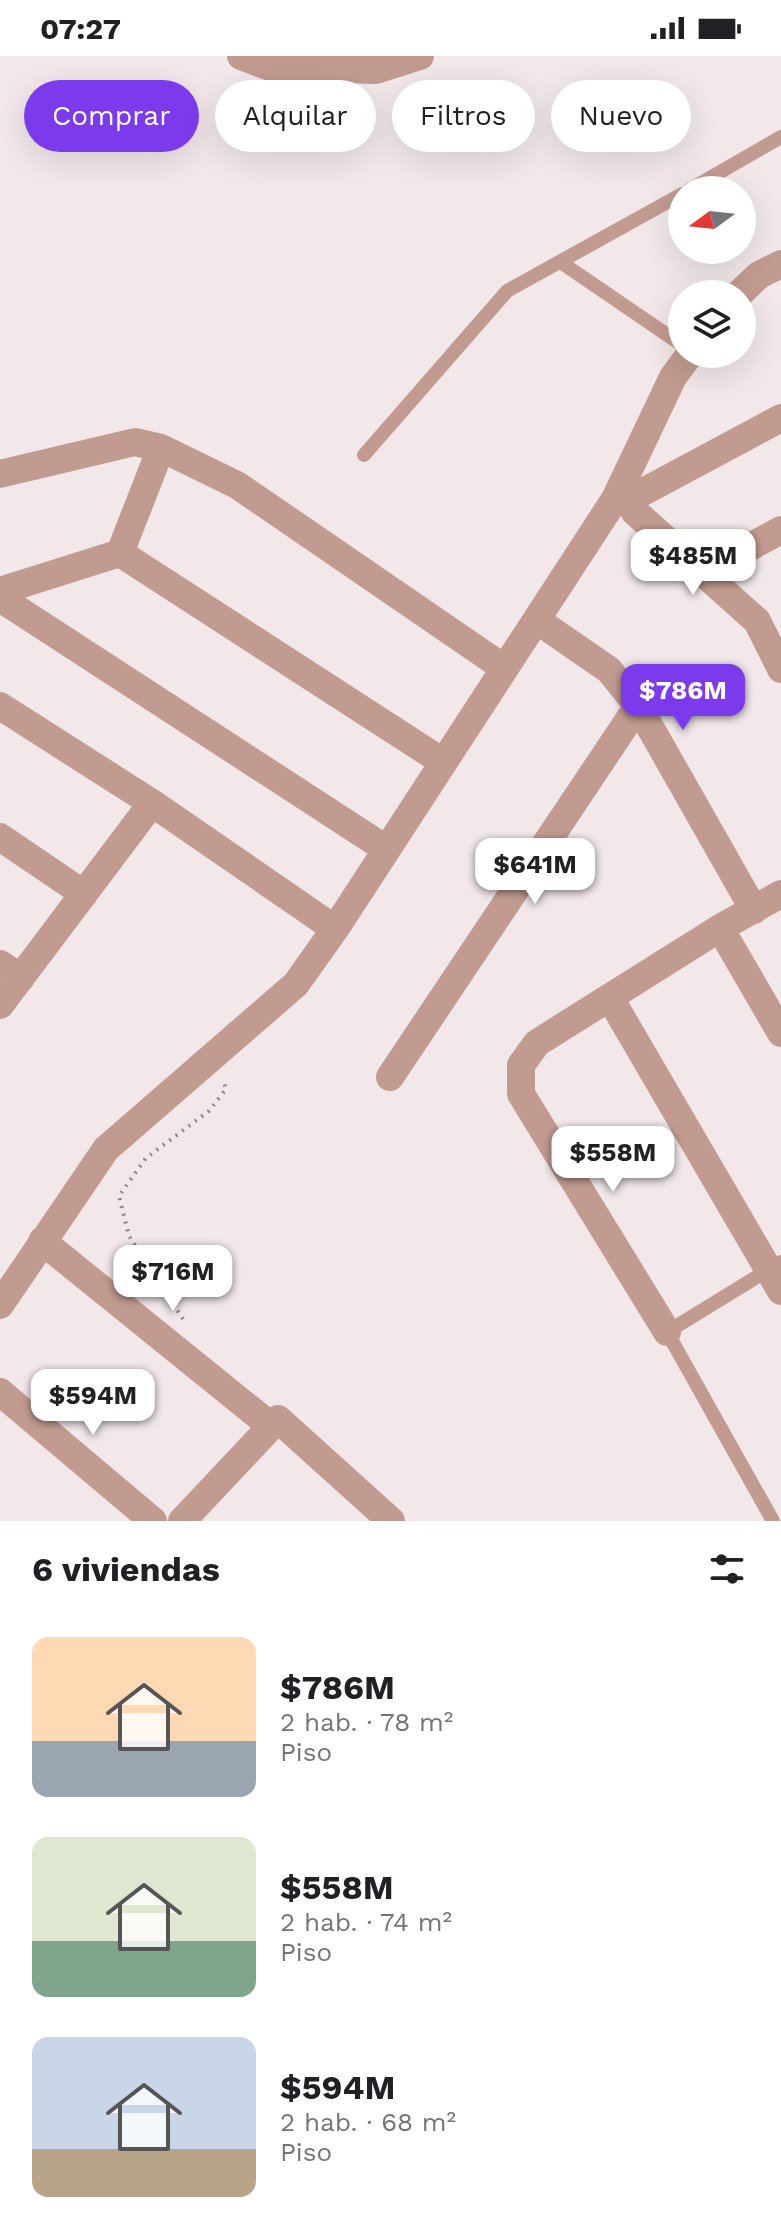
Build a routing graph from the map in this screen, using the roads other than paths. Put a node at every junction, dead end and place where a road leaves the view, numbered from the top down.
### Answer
1 (241, 56) edge
2 (420, 56) edge
3 (781, 137) edge
4 (713, 176) edge
5 (668, 202) edge
6 (562, 263) junction
7 (781, 264) edge
8 (754, 280) edge
9 (668, 335) edge
10 (680, 368) edge
11 (781, 418) edge
12 (161, 448) junction
13 (364, 455) dead end
14 (0, 474) edge
15 (621, 500) junction
16 (781, 530) edge
17 (120, 553) junction
18 (704, 572) junction
19 (0, 591) edge
20 (0, 598) edge
21 (538, 621) junction
22 (504, 668) junction
23 (781, 669) edge
24 (0, 706) edge
25 (638, 706) junction
26 (443, 762) junction
27 (152, 803) junction
28 (0, 837) edge
29 (386, 849) junction
30 (84, 894) junction
31 (781, 894) edge
32 (754, 910) junction
33 (720, 928) junction
34 (335, 929) junction
35 (10, 971) edge
36 (610, 998) junction
37 (0, 1005) edge
38 (781, 1033) edge
39 (390, 1077) dead end
40 (42, 1241) junction
41 (777, 1275) edge
42 (0, 1305) edge
43 (667, 1332) junction
44 (0, 1392) edge
45 (271, 1426) junction
46 (153, 1521) edge
47 (182, 1521) edge
48 (391, 1521) edge
49 (773, 1521) edge

1 - 2 street
3 - 4 lane
5 - 6 lane
6 - 9 lane
6 - 13 lane
7 - 8 street
10 - 15 street
11 - 15 street
12 - 14 street
12 - 17 street
12 - 22 street
15 - 18 street
15 - 21 street
16 - 18 street
17 - 19 street
17 - 26 street
18 - 23 street
20 - 29 street
21 - 22 street
21 - 25 street
22 - 26 street
24 - 27 street
25 - 32 street
25 - 39 street
26 - 29 street
27 - 30 street
27 - 34 street
28 - 30 street
29 - 34 street
30 - 35 street
31 - 32 street
32 - 33 street
33 - 36 street
33 - 38 street
34 - 40 street
35 - 37 street
36 - 41 street
36 - 43 street
40 - 42 street
40 - 45 street
41 - 43 lane
43 - 49 lane
44 - 46 street
45 - 47 street
45 - 48 street

